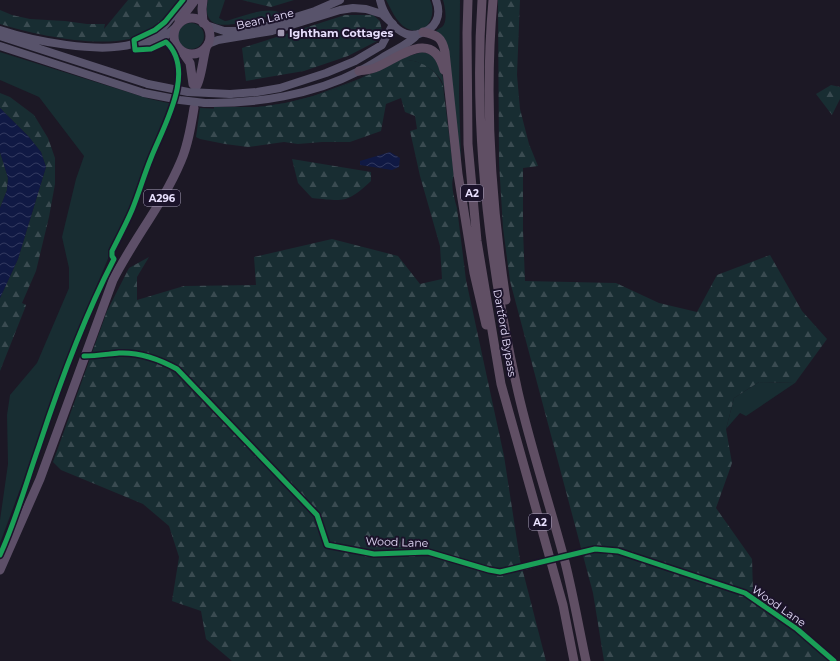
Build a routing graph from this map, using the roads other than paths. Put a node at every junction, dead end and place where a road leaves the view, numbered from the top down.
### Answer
1 (186, 0) edge
2 (194, 0) edge
3 (203, 0) edge
4 (340, 0) edge
5 (380, 0) edge
6 (436, 0) edge
7 (468, 0) edge
8 (482, 0) edge
9 (493, 0) edge
10 (205, 24) junction
11 (393, 24) junction
12 (176, 26) junction
13 (0, 30) edge
14 (420, 33) junction
15 (0, 36) edge
16 (134, 44) junction
17 (0, 46) edge
18 (207, 46) junction
19 (183, 53) junction
20 (359, 71) junction
21 (447, 77) junction
22 (230, 98) junction
23 (194, 108) dead end
24 (505, 329) junction
25 (84, 356) junction
26 (502, 384) junction
27 (0, 570) edge
28 (574, 661) edge
29 (586, 661) edge
30 (834, 661) edge

1 - 16 main road
2 - 12 main road
3 - 10 main road
4 - 10 main road, Bean Lane
5 - 11 main road
6 - 14 main road
7 - 26 highway, Dartford Bypass / A2
8 - 24 highway, Dartford Bypass / A2
9 - 24 highway, A2
10 - 12 main road
10 - 18 main road
11 - 14 main road, Bean Lane
11 - 18 main road, Bean Lane
11 - 22 main road
12 - 16 main road
12 - 19 main road
13 - 16 main road
14 - 20 main road
14 - 21 highway
15 - 22 main road, bridge
17 - 22 main road, bridge
18 - 19 main road
18 - 19 main road
20 - 21 highway
20 - 22 main road
21 - 26 highway
23 - 25 main road, A296
24 - 29 highway, Dartford Bypass / A2
25 - 27 main road, A296
25 - 30 street, Wood Lane, bridge
26 - 28 highway, Dartford Bypass / A2

